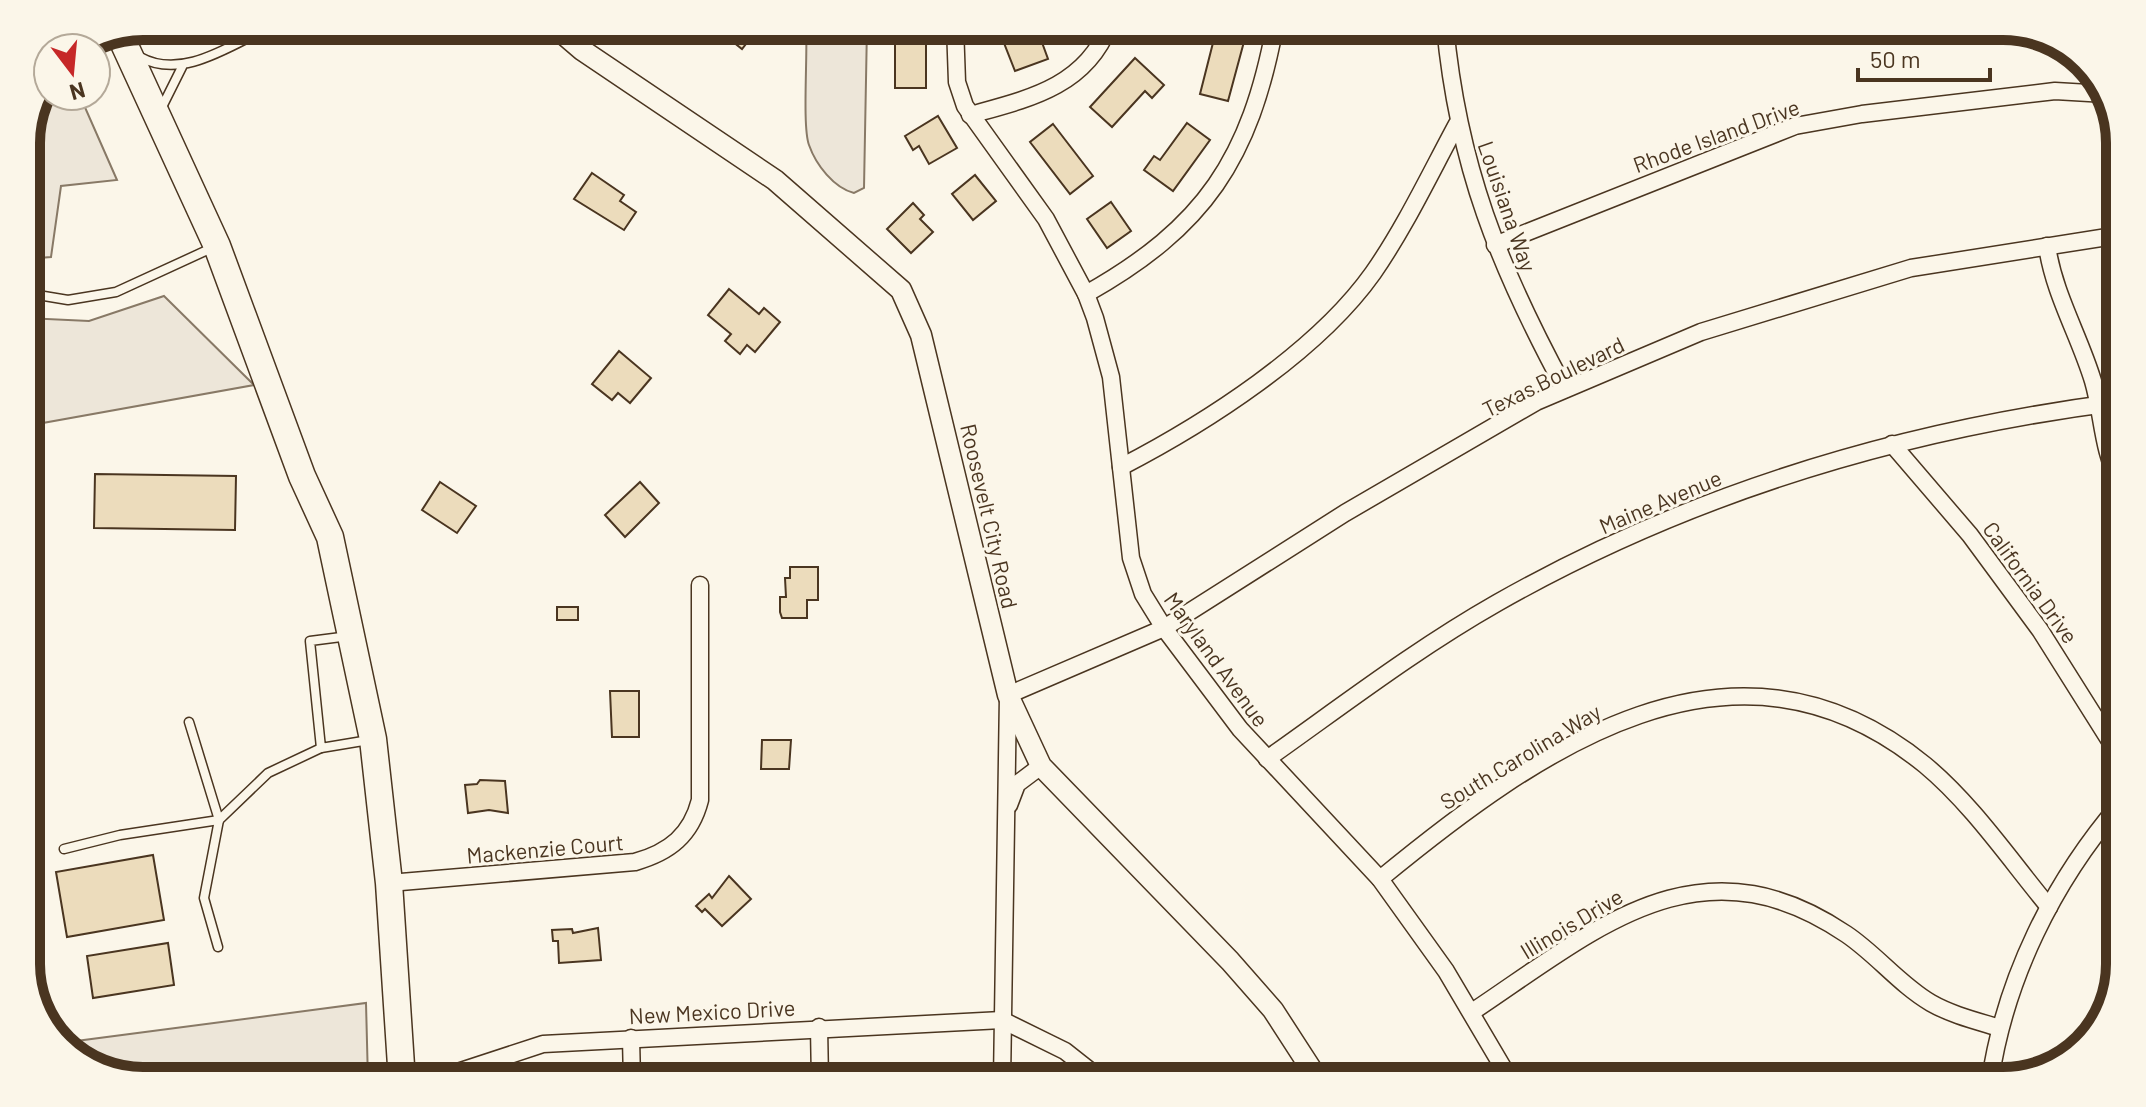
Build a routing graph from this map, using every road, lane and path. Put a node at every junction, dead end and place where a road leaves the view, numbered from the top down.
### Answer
1 (241, 40) edge
2 (570, 40) edge
3 (956, 40) edge
4 (1101, 40) edge
5 (1271, 40) edge
6 (1447, 40) edge
7 (123, 42) edge
8 (123, 42) edge
9 (182, 67) junction
10 (2093, 93) edge
11 (970, 115) junction
12 (1457, 124) junction
13 (164, 132) junction
14 (2106, 237) edge
15 (1495, 245) junction
16 (217, 246) junction
17 (2047, 246) junction
18 (1086, 294) junction
19 (40, 295) edge
20 (1565, 389) junction
21 (2106, 404) edge
22 (2099, 405) junction
23 (1892, 444) junction
24 (2106, 448) edge
25 (1121, 467) junction
26 (700, 585) dead end
27 (1164, 628) junction
28 (352, 636) junction
29 (1008, 695) junction
30 (189, 722) dead end
31 (2106, 735) edge
32 (373, 739) junction
33 (321, 748) junction
34 (1267, 759) junction
35 (1041, 766) junction
36 (1007, 814) junction
37 (219, 820) junction
38 (2106, 824) edge
39 (64, 849) dead end
40 (1380, 879) junction
41 (389, 883) junction
42 (2049, 907) junction
43 (218, 947) dead end
44 (1472, 1012) junction
45 (1002, 1020) junction
46 (819, 1027) junction
47 (2000, 1028) junction
48 (631, 1038) junction
49 (401, 1067) edge
50 (475, 1067) edge
51 (632, 1067) edge
52 (820, 1067) edge
53 (1002, 1067) edge
54 (1085, 1067) edge
55 (1310, 1067) edge
56 (1503, 1067) edge
57 (1993, 1067) edge

1 - 9 lane
2 - 29 street, Roosevelt City Road
3 - 11 street, Maryland Avenue
4 - 11 street
5 - 18 street
6 - 12 street, Louisiana Way
7 - 9 lane
8 - 13 main road
9 - 13 lane
10 - 15 street, Rhode Island Drive
11 - 18 street, Maryland Avenue
12 - 15 street, Louisiana Way
12 - 25 street
13 - 16 main road
14 - 17 street, Texas Boulevard
15 - 20 street, Louisiana Way
16 - 19 lane
16 - 28 main road
17 - 20 street, Texas Boulevard
17 - 22 street
18 - 25 street, Maryland Avenue
20 - 27 street, Texas Boulevard
21 - 22 street, Maine Avenue
22 - 23 street, Maine Avenue
22 - 24 street
23 - 31 street, California Drive
23 - 34 street, Maine Avenue
25 - 27 street, Maryland Avenue
26 - 41 street, Mackenzie Court
27 - 29 street, Texas Boulevard
27 - 34 street, Maryland Avenue
28 - 32 main road
28 - 33 lane
29 - 35 street, Roosevelt City Road
29 - 36 street
30 - 37 lane
32 - 33 lane
32 - 41 main road
33 - 37 lane
34 - 40 street, Maryland Avenue
35 - 36 street
35 - 55 street, Roosevelt City Road
36 - 45 street
37 - 39 lane
37 - 43 lane
38 - 42 street
40 - 42 street, South Carolina Way
40 - 44 street, Maryland Avenue
41 - 49 main road
42 - 47 street
44 - 47 street, Illinois Drive
44 - 56 street, Maryland Avenue
45 - 46 street, New Mexico Drive
45 - 53 street
45 - 54 street
46 - 48 street, New Mexico Drive
46 - 52 street
47 - 57 street
48 - 50 street, New Mexico Drive
48 - 51 street

